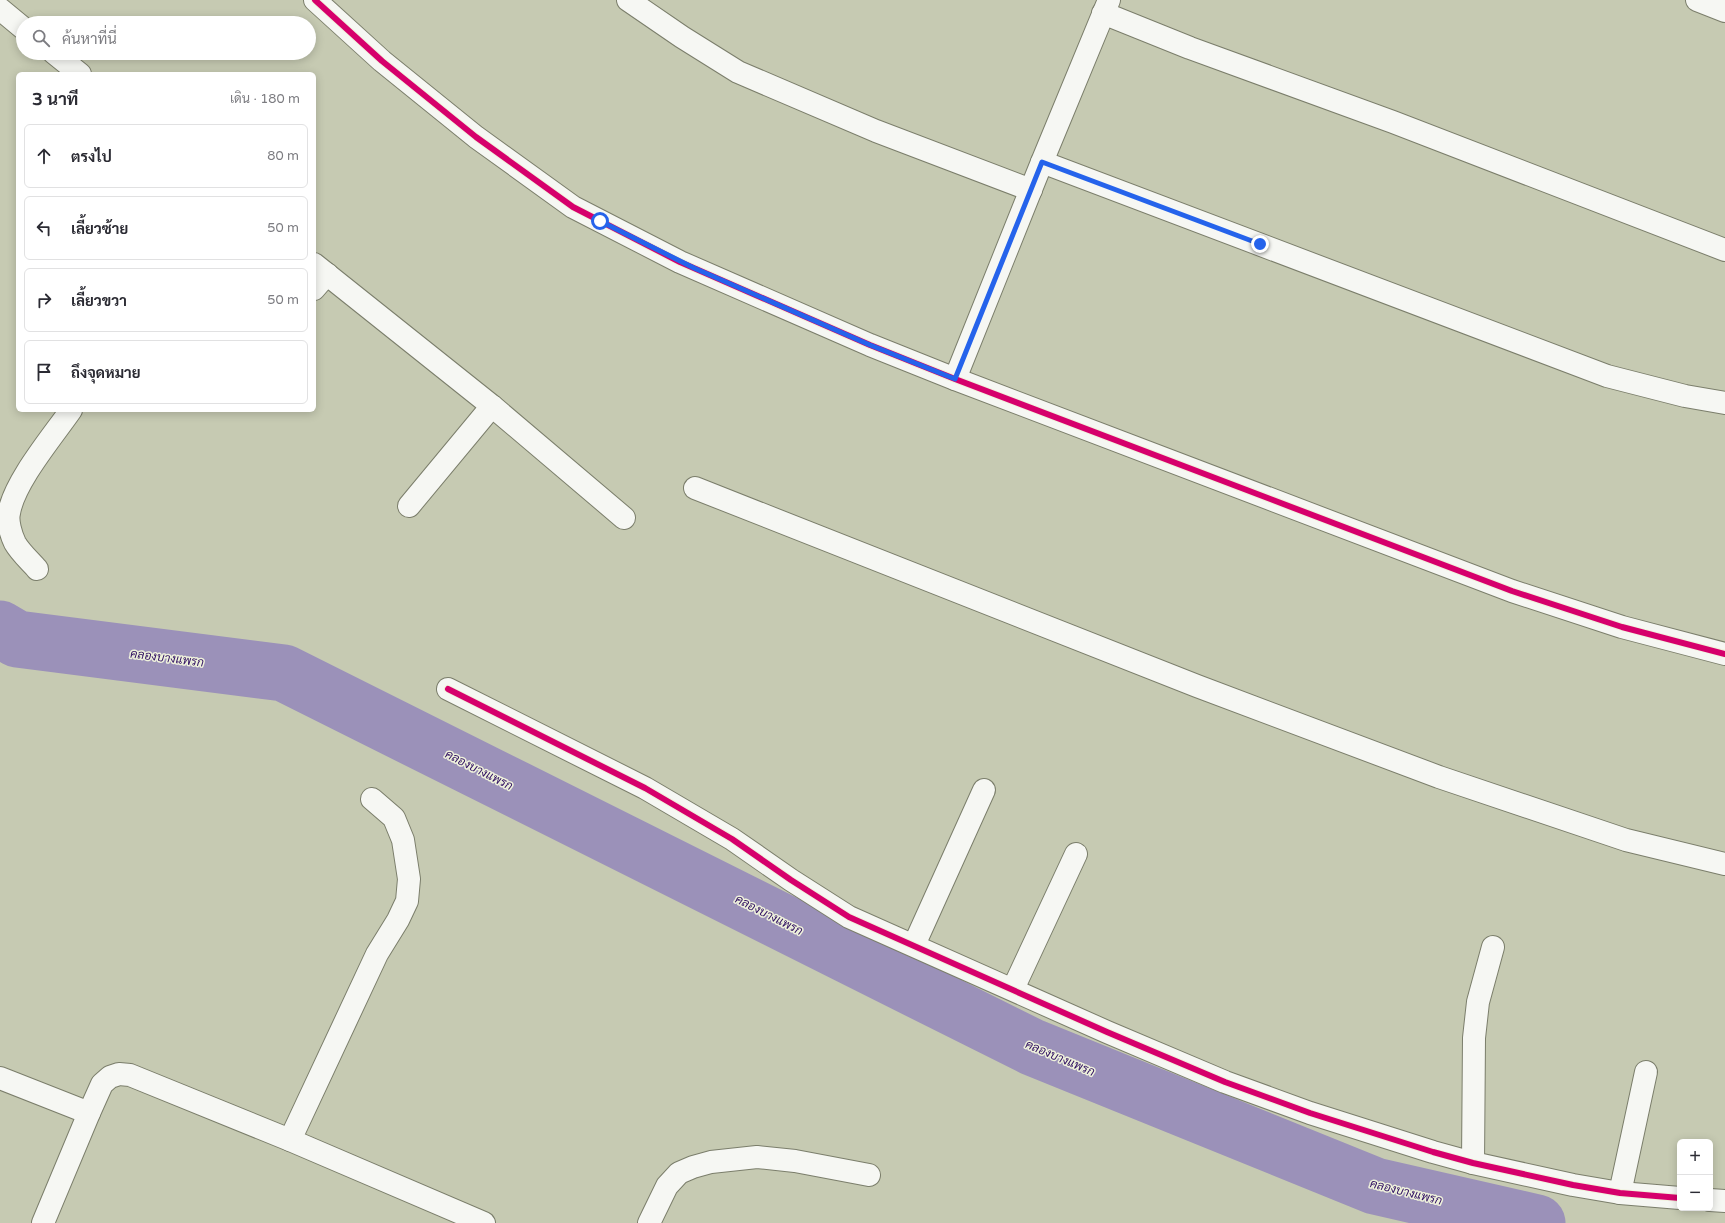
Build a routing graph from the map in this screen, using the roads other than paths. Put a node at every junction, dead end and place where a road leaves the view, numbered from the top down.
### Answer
1 (315, 0) edge
2 (628, 0) edge
3 (1697, 0) edge
4 (1106, 7) edge
5 (1, 11) edge
6 (1725, 11) edge
7 (16, 23) edge
8 (63, 60) edge
9 (78, 72) edge
10 (1042, 162) junction
11 (1031, 190) junction
12 (1725, 250) edge
13 (318, 276) edge
14 (955, 379) junction
15 (1725, 403) edge
16 (492, 406) junction
17 (70, 412) edge
18 (695, 488) dead end
19 (409, 506) dead end
20 (624, 518) dead end
21 (37, 569) dead end
22 (1725, 654) edge
23 (448, 689) dead end
24 (984, 790) dead end
25 (372, 799) dead end
26 (1076, 854) dead end
27 (1725, 864) edge
28 (914, 945) junction
29 (1493, 946) dead end
30 (1013, 989) junction
31 (1646, 1072) dead end
32 (0, 1078) edge
33 (89, 1113) junction
34 (290, 1140) junction
35 (1473, 1163) junction
36 (869, 1175) dead end
37 (1620, 1193) junction
38 (1677, 1198) edge
39 (1713, 1200) edge
40 (1725, 1201) edge
41 (43, 1223) edge
42 (484, 1223) edge
43 (649, 1223) edge

1 - 14 street
2 - 11 street
3 - 6 street
4 - 10 street
4 - 12 street
5 - 7 street
8 - 9 street
10 - 11 street
10 - 15 street
11 - 14 street
13 - 16 street
14 - 22 street
16 - 19 street
16 - 20 street
17 - 21 street
18 - 27 street
23 - 28 street
24 - 28 street
25 - 34 street
26 - 30 street
28 - 30 street
29 - 35 street
30 - 35 street
31 - 37 street
32 - 33 street
33 - 34 street
33 - 41 street
34 - 42 street
35 - 37 street
36 - 43 street
37 - 38 street
39 - 40 street

